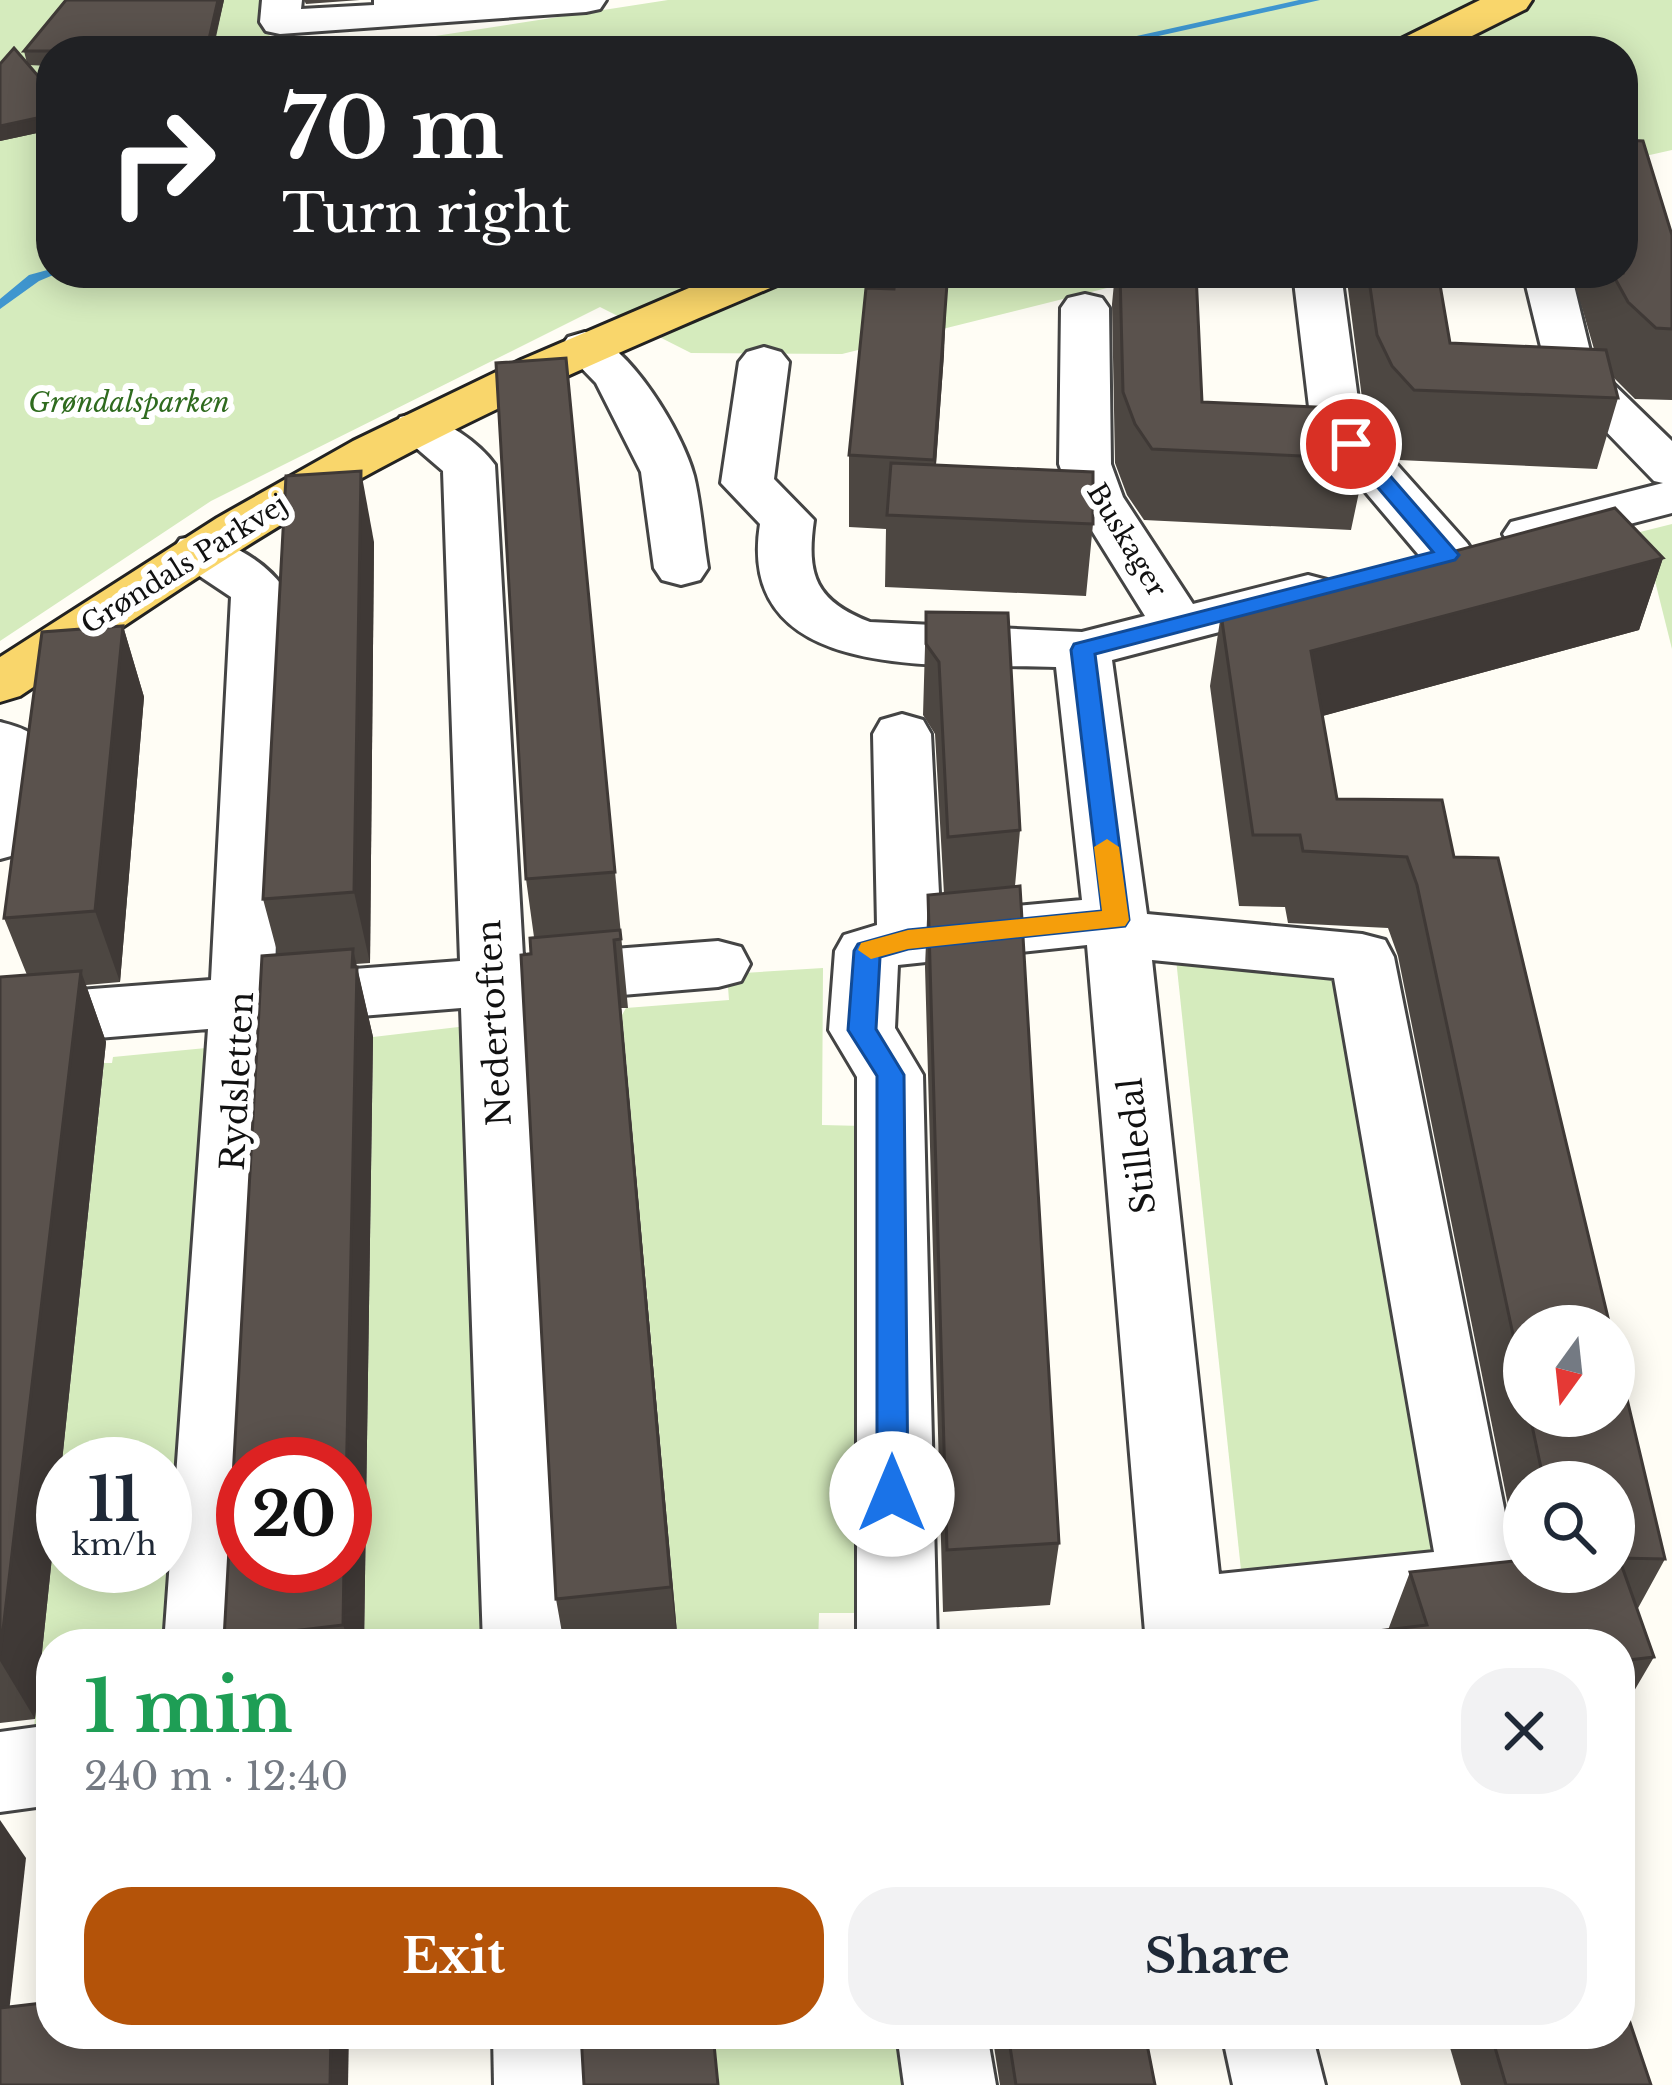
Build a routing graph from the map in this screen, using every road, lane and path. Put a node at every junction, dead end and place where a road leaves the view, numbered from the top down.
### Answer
1 (282, 0) edge
2 (1512, 0) edge
3 (577, 1) edge
4 (394, 8) edge
5 (1440, 36) edge
6 (729, 288) edge
7 (1319, 288) edge
8 (1551, 288) edge
9 (1085, 308) dead end
10 (586, 347) junction
11 (764, 362) dead end
12 (418, 428) junction
13 (1672, 470) edge
14 (1672, 497) edge
15 (199, 551) junction
16 (1403, 567) junction
17 (681, 568) dead end
18 (1179, 626) junction
19 (1082, 650) junction
20 (0, 682) edge
21 (902, 734) dead end
22 (0, 742) edge
23 (0, 838) edge
24 (1116, 927) junction
25 (908, 939) junction
26 (718, 964) dead end
27 (492, 982) junction
28 (242, 1002) junction
29 (0, 1022) edge
30 (204, 1629) edge
31 (522, 1629) edge
32 (897, 1629) edge
33 (1184, 1629) edge
34 (36, 1768) edge
35 (0, 1772) edge
36 (539, 2049) edge
37 (945, 2049) edge
38 (1271, 2049) edge
39 (540, 2085) edge
40 (950, 2085) edge
41 (1279, 2085) edge

1 - 4 street
2 - 5 main road
3 - 4 street
6 - 10 main road, Grøndals Parkvej
7 - 16 street
8 - 13 street
9 - 18 street, Buskager
10 - 12 main road, Grøndals Parkvej
10 - 17 street
11 - 19 street, Buskager
12 - 15 main road, Grøndals Parkvej
12 - 27 street, Nedertoften
14 - 16 street, Buskager
15 - 20 main road, Grøndals Parkvej
15 - 28 street, Rydsletten
16 - 18 street, Buskager
18 - 19 street, Buskager
19 - 24 street, Stilledal
21 - 25 street
22 - 23 street
24 - 25 street
24 - 33 street, Stilledal
24 - 33 street
25 - 32 street
26 - 27 street
27 - 28 street
27 - 31 street, Nedertoften
28 - 29 street
28 - 30 street, Rydsletten
34 - 35 street
36 - 39 street
37 - 40 street
38 - 41 street

